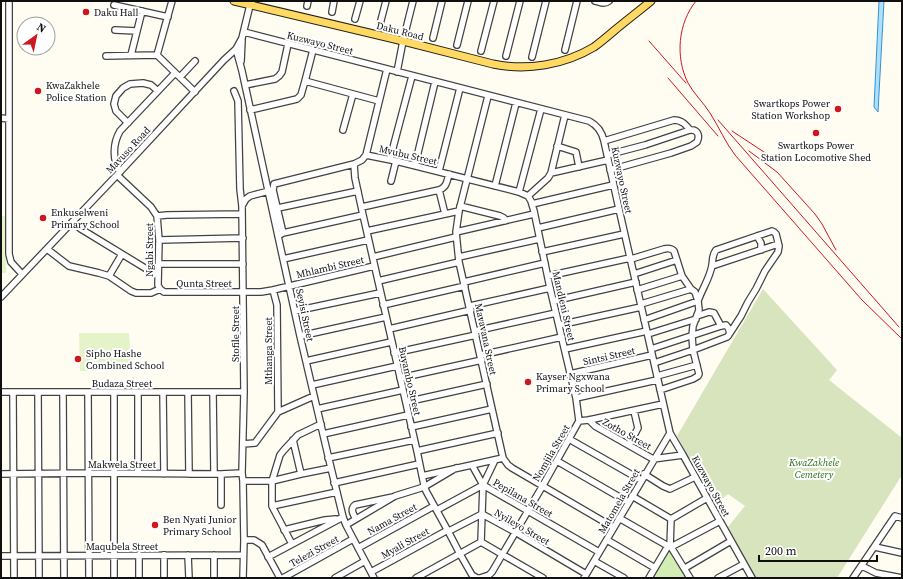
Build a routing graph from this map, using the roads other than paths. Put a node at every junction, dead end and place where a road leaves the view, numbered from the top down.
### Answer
1 (9, 1) edge
2 (172, 1) edge
3 (234, 1) edge
4 (334, 1) edge
5 (360, 1) edge
6 (386, 1) edge
7 (414, 1) edge
8 (442, 1) edge
9 (468, 1) edge
10 (494, 1) edge
11 (520, 1) edge
12 (546, 1) edge
13 (577, 1) edge
14 (594, 1) edge
15 (609, 1) edge
16 (651, 1) edge
17 (114, 5) dead end
18 (250, 5) junction
19 (142, 11) junction
20 (332, 12) dead end
21 (168, 17) junction
22 (355, 19) dead end
23 (380, 24) dead end
24 (115, 30) dead end
25 (137, 31) junction
26 (243, 35) junction
27 (433, 38) dead end
28 (403, 41) junction
29 (288, 44) junction
30 (457, 45) dead end
31 (236, 49) junction
32 (313, 50) junction
33 (565, 50) dead end
34 (481, 51) dead end
35 (131, 55) junction
36 (157, 55) junction
37 (106, 56) dead end
38 (506, 56) dead end
39 (532, 57) dead end
40 (224, 60) junction
41 (196, 61) dead end
42 (240, 63) junction
43 (387, 69) junction
44 (242, 71) junction
45 (397, 72) junction
46 (175, 73) junction
47 (412, 76) junction
48 (180, 77) junction
49 (305, 81) junction
50 (436, 82) junction
51 (245, 85) junction
52 (460, 88) junction
53 (158, 91) junction
54 (234, 91) dead end
55 (195, 92) junction
56 (353, 94) junction
57 (488, 96) junction
58 (379, 101) junction
59 (516, 103) junction
60 (541, 109) junction
61 (250, 110) junction
62 (565, 115) junction
63 (1, 118) edge
64 (9, 119) junction
65 (128, 123) junction
66 (343, 130) dead end
67 (690, 130) junction
68 (604, 141) junction
69 (557, 146) junction
70 (366, 155) junction
71 (608, 158) junction
72 (390, 159) junction
73 (396, 160) junction
74 (354, 164) junction
75 (415, 165) junction
76 (579, 166) junction
77 (610, 170) junction
78 (439, 171) junction
79 (551, 173) junction
80 (118, 174) junction
81 (449, 174) junction
82 (467, 179) junction
83 (391, 181) dead end
84 (613, 185) junction
85 (495, 186) junction
86 (440, 190) junction
87 (271, 191) junction
88 (358, 191) junction
89 (519, 192) junction
90 (528, 196) junction
91 (532, 204) junction
92 (242, 206) junction
93 (362, 207) junction
94 (278, 208) junction
95 (459, 209) junction
96 (619, 209) junction
97 (242, 214) junction
98 (445, 214) junction
99 (534, 214) junction
100 (363, 215) junction
101 (157, 216) junction
102 (505, 221) junction
103 (72, 222) junction
104 (538, 228) junction
105 (367, 231) junction
106 (456, 234) junction
107 (624, 234) junction
108 (281, 235) junction
109 (757, 236) junction
110 (243, 238) junction
111 (539, 239) junction
112 (159, 240) junction
113 (368, 240) junction
114 (778, 244) junction
115 (47, 249) junction
116 (761, 250) junction
117 (542, 252) junction
118 (122, 254) junction
119 (372, 257) junction
120 (283, 259) junction
121 (459, 259) junction
122 (630, 259) junction
123 (677, 260) junction
124 (545, 263) junction
125 (159, 264) junction
126 (243, 264) junction
127 (374, 266) junction
128 (712, 266) junction
129 (22, 274) junction
130 (634, 274) junction
131 (109, 276) junction
132 (158, 276) junction
133 (548, 276) junction
134 (682, 276) junction
135 (378, 281) junction
136 (636, 282) junction
137 (465, 284) junction
138 (290, 286) junction
139 (550, 288) junction
140 (691, 289) junction
141 (162, 290) junction
142 (273, 290) junction
143 (637, 290) junction
144 (243, 292) junction
145 (380, 293) junction
146 (1, 297) edge
147 (553, 301) junction
148 (698, 301) junction
149 (383, 305) junction
150 (641, 305) junction
151 (470, 308) junction
152 (295, 311) junction
153 (556, 313) junction
154 (386, 317) junction
155 (697, 317) junction
156 (644, 320) junction
157 (559, 325) junction
158 (721, 326) junction
159 (389, 329) junction
160 (475, 333) junction
161 (647, 333) junction
162 (730, 333) junction
163 (300, 336) junction
164 (692, 336) junction
165 (562, 337) junction
166 (391, 342) junction
167 (565, 349) junction
168 (693, 350) junction
169 (652, 352) junction
170 (394, 354) junction
171 (481, 357) junction
172 (306, 361) junction
173 (654, 362) junction
174 (697, 365) junction
175 (397, 366) junction
176 (570, 374) junction
177 (400, 378) junction
178 (657, 378) junction
179 (487, 384) junction
180 (312, 385) junction
181 (403, 390) junction
182 (660, 390) junction
183 (1, 392) edge
184 (13, 392) junction
185 (38, 392) junction
186 (64, 392) junction
187 (88, 392) junction
188 (114, 392) junction
189 (138, 392) junction
190 (163, 392) junction
191 (188, 392) junction
192 (213, 392) junction
193 (244, 392) junction
194 (314, 396) junction
195 (576, 398) junction
196 (406, 402) junction
197 (663, 404) junction
198 (317, 409) junction
199 (492, 409) junction
200 (634, 411) junction
201 (278, 412) junction
202 (408, 415) junction
203 (589, 420) junction
204 (579, 421) junction
205 (321, 424) junction
206 (411, 426) junction
207 (498, 433) junction
208 (670, 433) junction
209 (323, 434) junction
210 (569, 439) junction
211 (293, 440) junction
212 (414, 440) junction
213 (243, 444) junction
214 (629, 445) junction
215 (417, 451) junction
216 (683, 455) junction
217 (328, 458) junction
218 (503, 458) junction
219 (653, 459) junction
220 (495, 460) junction
221 (557, 461) junction
222 (419, 464) junction
223 (472, 465) junction
224 (330, 468) junction
225 (456, 468) junction
226 (64, 473) junction
227 (89, 473) junction
228 (138, 473) junction
229 (242, 473) junction
230 (1, 474) edge
231 (13, 474) junction
232 (38, 474) junction
233 (113, 474) junction
234 (164, 474) junction
235 (189, 474) junction
236 (214, 474) junction
237 (220, 474) junction
238 (302, 474) junction
239 (644, 474) junction
240 (422, 476) junction
241 (695, 477) junction
242 (641, 480) junction
243 (243, 481) junction
244 (272, 482) junction
245 (334, 483) junction
246 (483, 485) junction
247 (542, 486) junction
248 (424, 487) junction
249 (337, 492) junction
250 (395, 496) junction
251 (632, 496) junction
252 (707, 498) junction
253 (628, 502) junction
254 (221, 505) dead end
255 (272, 506) junction
256 (436, 508) junction
257 (528, 512) junction
258 (482, 514) junction
259 (341, 518) junction
260 (619, 518) junction
261 (902, 518) edge
262 (356, 519) junction
263 (671, 519) junction
264 (720, 521) junction
265 (346, 525) junction
266 (614, 527) junction
267 (284, 530) junction
268 (448, 531) junction
269 (515, 532) junction
270 (353, 539) junction
271 (244, 540) junction
272 (606, 540) junction
273 (731, 541) junction
274 (481, 542) junction
275 (292, 544) junction
276 (670, 547) junction
277 (875, 547) junction
278 (358, 548) junction
279 (599, 552) junction
280 (902, 553) edge
281 (460, 554) junction
282 (502, 554) junction
283 (139, 555) junction
284 (164, 555) junction
285 (188, 555) junction
286 (214, 555) junction
287 (243, 555) junction
288 (1, 556) edge
289 (14, 556) junction
290 (38, 556) junction
291 (64, 556) junction
292 (89, 556) junction
293 (114, 556) junction
294 (268, 557) junction
295 (364, 561) junction
296 (594, 561) junction
297 (744, 564) junction
298 (862, 566) junction
299 (655, 568) junction
300 (685, 568) junction
301 (371, 572) junction
302 (470, 576) edge
303 (585, 576) edge
304 (491, 577) edge
305 (14, 578) edge
306 (38, 578) edge
307 (64, 578) edge
308 (89, 578) edge
309 (114, 578) edge
310 (139, 578) edge
311 (164, 578) edge
312 (189, 578) edge
313 (214, 578) edge
314 (243, 578) edge
315 (281, 578) edge
316 (335, 578) edge
317 (374, 578) edge
318 (416, 578) edge
319 (543, 578) edge
320 (624, 578) edge
321 (649, 578) edge
322 (690, 578) edge
323 (718, 578) edge
324 (752, 578) edge
325 (854, 578) edge
326 (902, 578) edge

1 - 64 street
2 - 21 street
3 - 18 main road, Daku Road
4 - 20 street
5 - 22 street
6 - 23 street
7 - 28 street
8 - 27 street
9 - 30 street
10 - 34 street
11 - 38 street
12 - 39 street
13 - 33 street
14 - 15 street
16 - 28 main road, Daku Road
17 - 19 street
18 - 26 street, Mavuso Road
18 - 28 main road, Daku Road
19 - 21 street
19 - 25 street
21 - 36 street
24 - 25 street
25 - 35 street
26 - 29 street, Kuzwayo Street
26 - 31 street, Mavuso Road
26 - 44 street
28 - 45 street
29 - 32 street, Kuzwayo Street
29 - 51 street
31 - 40 street, Mavuso Road
31 - 42 street, Seyisi Street
32 - 43 street, Kuzwayo Street
32 - 49 street
35 - 36 street
35 - 37 street
36 - 46 street
40 - 42 street
40 - 55 street, Mavuso Road
41 - 48 street
42 - 44 street, Seyisi Street
43 - 45 street, Kuzwayo Street
43 - 58 street
44 - 51 street, Seyisi Street
45 - 47 street, Kuzwayo Street
46 - 48 street
46 - 53 street
47 - 50 street, Kuzwayo Street
47 - 72 street
48 - 55 street
49 - 56 street
49 - 61 street
50 - 52 street, Kuzwayo Street
50 - 75 street
51 - 61 street, Seyisi Street
52 - 57 street, Kuzwayo Street
52 - 78 street
53 - 65 street
53 - 65 street
54 - 92 street, Stofile Street
55 - 80 street, Mavuso Road
56 - 58 street
56 - 66 street
57 - 59 street, Kuzwayo Street
57 - 82 street, Mavavana Street
58 - 70 street
59 - 60 street, Kuzwayo Street
59 - 85 street
60 - 62 street, Kuzwayo Street
60 - 89 street
61 - 87 street, Seyisi Street
62 - 68 street, Kuzwayo Street
62 - 69 street
63 - 64 street
64 - 129 street
65 - 80 street
67 - 68 street
67 - 71 street
67 - 77 street
68 - 71 street, Kuzwayo Street
69 - 76 street
69 - 79 street
70 - 72 street, Mvubu Street
70 - 74 street, Mvubu Street
71 - 76 street
71 - 77 street, Kuzwayo Street
72 - 73 street, Mvubu Street
73 - 75 street, Mvubu Street
73 - 83 street
74 - 87 street, Mvubu Street
74 - 88 street, Buyambo Street
75 - 78 street, Mvubu Street
76 - 79 street
77 - 84 street, Kuzwayo Street
78 - 81 street, Mvubu Street
79 - 90 street
80 - 101 street, Ngabi Street
80 - 103 street, Mavuso Road
81 - 82 street, Mvubu Street
81 - 86 street
82 - 85 street, Mvubu Street
82 - 95 street, Mavavana Street
84 - 91 street
84 - 96 street, Kuzwayo Street
85 - 89 street, Mvubu Street
86 - 93 street
86 - 98 street
87 - 92 street
87 - 94 street
87 - 108 street, Seyisi Street
88 - 93 street, Buyambo Street
88 - 94 street
89 - 90 street, Mvubu Street
90 - 91 street, Mandleni Street
91 - 99 street, Mandleni Street
92 - 97 street, Stofile Street
93 - 100 street, Buyambo Street
94 - 108 street
95 - 98 street
95 - 102 street
95 - 106 street, Mavavana Street
96 - 104 street
96 - 107 street, Kuzwayo Street
97 - 101 street
97 - 110 street, Stofile Street
98 - 105 street
99 - 102 street
99 - 104 street, Mandleni Street
100 - 105 street, Buyambo Street
100 - 108 street
101 - 112 street, Ngabi Street
102 - 106 street
103 - 115 street, Mavuso Road
103 - 118 street
104 - 111 street, Mandleni Street
105 - 113 street, Buyambo Street
106 - 119 street
106 - 121 street, Mavavana Street
107 - 117 street
107 - 122 street, Kuzwayo Street
108 - 120 street, Seyisi Street
109 - 114 street
109 - 116 street
109 - 128 street
110 - 112 street
110 - 126 street, Stofile Street
111 - 117 street, Mandleni Street
111 - 121 street
112 - 125 street, Ngabi Street
113 - 119 street, Buyambo Street
113 - 120 street
114 - 116 street
114 - 162 street
115 - 129 street, Mavuso Road
115 - 131 street, Qunta Street
116 - 128 street
117 - 124 street, Mandleni Street
118 - 131 street
118 - 132 street
119 - 127 street, Buyambo Street
120 - 138 street, Seyisi Street
121 - 135 street
121 - 137 street, Mavavana Street
122 - 123 street
122 - 130 street, Kuzwayo Street
122 - 133 street
123 - 130 street
123 - 134 street
124 - 133 street, Mandleni Street
124 - 137 street
125 - 126 street
125 - 132 street, Ngabi Street
126 - 144 street, Stofile Street
127 - 135 street, Buyambo Street
127 - 138 street, Mhlambi Street
128 - 148 street
129 - 146 street, Mavuso Road
130 - 136 street, Kuzwayo Street
131 - 141 street, Qunta Street
132 - 141 street, Ngabi Street
133 - 139 street, Mandleni Street
134 - 140 street
134 - 143 street
135 - 145 street, Buyambo Street
136 - 143 street, Kuzwayo Street
136 - 147 street
137 - 149 street
137 - 151 street, Mavavana Street
138 - 142 street, Mhlambi Street
138 - 152 street, Seyisi Street
139 - 147 street, Mandleni Street
139 - 151 street
140 - 148 street
140 - 150 street
141 - 144 street, Qunta Street
142 - 144 street, Qunta Street
142 - 201 street, Mthanga Street
143 - 150 street, Kuzwayo Street
144 - 193 street, Stofile Street
145 - 149 street, Buyambo Street
145 - 152 street
147 - 153 street, Mandleni Street
148 - 155 street
148 - 156 street
149 - 154 street, Buyambo Street
150 - 156 street, Kuzwayo Street
150 - 157 street
151 - 159 street
151 - 160 street, Mavavana Street
152 - 163 street, Seyisi Street
153 - 157 street, Mandleni Street
153 - 160 street
154 - 159 street, Buyambo Street
154 - 163 street
155 - 158 street
155 - 161 street
155 - 164 street
156 - 161 street, Kuzwayo Street
157 - 165 street, Mandleni Street
158 - 162 street
158 - 164 street, Sintsi Street
159 - 166 street, Buyambo Street
160 - 170 street
160 - 171 street, Mavavana Street
161 - 167 street
161 - 169 street, Kuzwayo Street
162 - 168 street
163 - 172 street, Seyisi Street
164 - 168 street
164 - 169 street, Sintsi Street
165 - 167 street, Mandleni Street
165 - 171 street
166 - 170 street, Buyambo Street
166 - 172 street
167 - 176 street, Mandleni Street
168 - 173 street
168 - 174 street
169 - 173 street, Kuzwayo Street
169 - 176 street, Sintsi Street
170 - 175 street, Buyambo Street
171 - 177 street
171 - 179 street, Mavavana Street
172 - 180 street, Seyisi Street
173 - 178 street, Kuzwayo Street
174 - 178 street
174 - 182 street
175 - 177 street, Buyambo Street
175 - 180 street
176 - 195 street, Mandleni Street
177 - 181 street, Buyambo Street
178 - 182 street, Kuzwayo Street
178 - 195 street
179 - 196 street
179 - 199 street, Mavavana Street
180 - 194 street, Seyisi Street
181 - 196 street, Buyambo Street
181 - 198 street
182 - 197 street, Kuzwayo Street
183 - 184 street, Budaza Street
184 - 185 street, Budaza Street
184 - 231 street
185 - 186 street, Budaza Street
185 - 232 street
186 - 187 street, Budaza Street
186 - 226 street
187 - 188 street, Budaza Street
187 - 227 street
188 - 189 street, Budaza Street
188 - 233 street
189 - 190 street, Budaza Street
189 - 228 street
190 - 191 street, Budaza Street
190 - 234 street
191 - 192 street, Budaza Street
191 - 235 street
192 - 193 street, Budaza Street
192 - 236 street
193 - 213 street, Stofile Street
194 - 198 street, Seyisi Street
194 - 201 street
195 - 204 street, Mandleni Street
196 - 202 street, Buyambo Street
197 - 200 street
197 - 208 street, Kuzwayo Street
198 - 205 street, Seyisi Street
199 - 206 street
199 - 207 street, Mavavana Street
200 - 203 street
200 - 214 street
201 - 213 street
202 - 206 street, Buyambo Street
202 - 209 street
203 - 204 street
203 - 214 street, Zotho Street
204 - 210 street, Nomjila Street
205 - 209 street, Seyisi Street
205 - 211 street
206 - 212 street, Buyambo Street
207 - 215 street
207 - 218 street, Mavavana Street
208 - 216 street, Kuzwayo Street
208 - 219 street, Matomela Street
209 - 217 street, Seyisi Street
210 - 221 street, Nomjila Street
210 - 242 street
211 - 238 street
211 - 244 street
212 - 215 street, Buyambo Street
212 - 217 street
213 - 229 street, Stofile Street
214 - 219 street, Zotho Street
215 - 222 street, Buyambo Street
216 - 219 street, Zotho Street
216 - 241 street, Kuzwayo Street
217 - 224 street, Seyisi Street
218 - 220 street
218 - 247 street
219 - 239 street, Matomela Street
220 - 223 street
220 - 246 street
221 - 247 street, Nomjila Street
221 - 253 street
222 - 240 street, Buyambo Street
222 - 245 street
223 - 225 street
223 - 246 street
224 - 238 street
224 - 245 street, Seyisi Street
225 - 240 street
225 - 248 street
226 - 227 street, Makwela Street
226 - 232 street, Makwela Street
226 - 291 street
227 - 233 street, Makwela Street
227 - 292 street
228 - 233 street, Makwela Street
228 - 234 street, Makwela Street
229 - 237 street, Makwela Street
229 - 243 street, Stofile Street
230 - 231 street, Makwela Street
231 - 232 street, Makwela Street
231 - 289 street
232 - 290 street
233 - 293 street
234 - 235 street, Makwela Street
235 - 236 street, Makwela Street
236 - 237 street, Makwela Street
237 - 254 street
238 - 244 street
239 - 241 street
239 - 242 street, Matomela Street
240 - 248 street, Buyambo Street
241 - 252 street, Kuzwayo Street
242 - 251 street, Matomela Street
243 - 244 street
243 - 271 street, Stofile Street
244 - 255 street
245 - 249 street, Seyisi Street
246 - 256 street, Pepilana Street
246 - 257 street, Pepilana Street
246 - 258 street
247 - 257 street, Nomjila Street
247 - 266 street
248 - 250 street
248 - 256 street, Buyambo Street
249 - 255 street
249 - 259 street, Seyisi Street
250 - 262 street
250 - 262 street
251 - 253 street, Matomela Street
251 - 263 street
252 - 263 street
252 - 264 street, Kuzwayo Street
253 - 260 street, Matomela Street
255 - 267 street
256 - 268 street, Buyambo Street
256 - 278 street, Nama Street
257 - 269 street, Nomjila Street
257 - 279 street, Pepilana Street
258 - 268 street, Nyileyo Street
258 - 269 street, Nyileyo Street
258 - 274 street
259 - 265 street, Seyisi Street
259 - 267 street
259 - 275 street
260 - 266 street, Matomela Street
260 - 276 street
261 - 277 street
262 - 265 street
263 - 276 street
264 - 273 street, Kuzwayo Street
264 - 276 street
265 - 270 street, Seyisi Street
266 - 272 street, Matomela Street
267 - 275 street
268 - 281 street, Buyambo Street
268 - 301 street, Myali Street
269 - 282 street, Nomjila Street
269 - 303 street, Nyileyo Street
270 - 278 street, Seyisi Street
270 - 315 street, Telezi Street
271 - 287 street, Stofile Street
271 - 294 street
272 - 279 street, Matomela Street
272 - 299 street
273 - 297 street, Kuzwayo Street
273 - 300 street
274 - 281 street
274 - 282 street
275 - 294 street
276 - 299 street
276 - 300 street
277 - 280 street
277 - 298 street
278 - 295 street, Seyisi Street
279 - 296 street, Matomela Street
281 - 302 street, Buyambo Street
281 - 318 street
282 - 304 street, Nomjila Street
282 - 319 street
283 - 284 street, Maqubela Street
283 - 293 street, Maqubela Street
283 - 310 street
284 - 285 street, Maqubela Street
284 - 311 street
285 - 286 street, Maqubela Street
285 - 312 street
286 - 287 street, Maqubela Street
286 - 313 street
287 - 314 street, Stofile Street
288 - 289 street, Maqubela Street
289 - 290 street, Maqubela Street
289 - 305 street
290 - 291 street, Maqubela Street
290 - 306 street
291 - 292 street, Maqubela Street
291 - 307 street
292 - 293 street, Maqubela Street
292 - 308 street
293 - 309 street
294 - 315 street
295 - 301 street, Seyisi Street
295 - 316 street
296 - 303 street, Matomela Street
296 - 320 street
297 - 323 street
297 - 324 street, Kuzwayo Street
298 - 325 street
298 - 326 street
299 - 321 street
300 - 322 street
301 - 317 street, Seyisi Street
302 - 304 street, Buyambo Street

